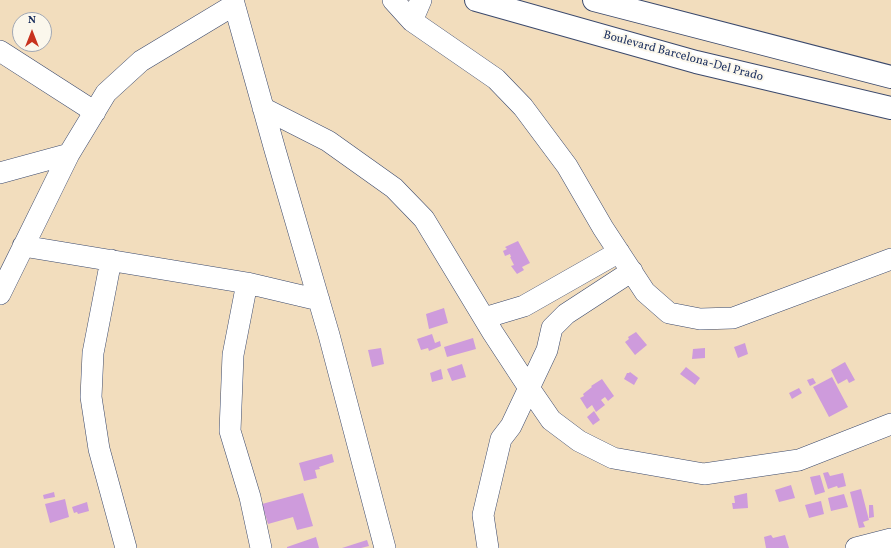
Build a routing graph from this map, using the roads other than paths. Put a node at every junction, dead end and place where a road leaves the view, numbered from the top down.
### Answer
1 (393, 0) edge
2 (422, 0) edge
3 (476, 0) edge
4 (594, 0) edge
5 (234, 3) edge
6 (412, 21) junction
7 (1, 52) edge
8 (891, 77) edge
9 (263, 108) junction
10 (891, 108) edge
11 (95, 112) junction
12 (69, 154) junction
13 (0, 173) edge
14 (23, 246) junction
15 (619, 252) junction
16 (891, 259) edge
17 (111, 260) junction
18 (632, 271) junction
19 (247, 283) junction
20 (0, 294) edge
21 (319, 300) junction
22 (484, 318) junction
23 (529, 388) junction
24 (891, 424) edge
25 (891, 539) edge
26 (126, 548) edge
27 (261, 548) edge
28 (385, 548) edge
29 (488, 548) edge
30 (856, 548) edge

1 - 6 street
2 - 6 street
3 - 10 main road, Boulevard Barcelona-Del Prado
4 - 8 main road
5 - 9 street
5 - 11 street
6 - 15 street
7 - 11 street
9 - 21 street
9 - 22 street
11 - 12 street
12 - 13 street
12 - 14 street
14 - 17 street
14 - 20 street
15 - 18 street
15 - 22 street
16 - 18 street
17 - 19 street
17 - 26 street
18 - 23 street
19 - 21 street
19 - 27 street
21 - 28 street
22 - 23 street
23 - 24 street
23 - 29 street
25 - 30 street

